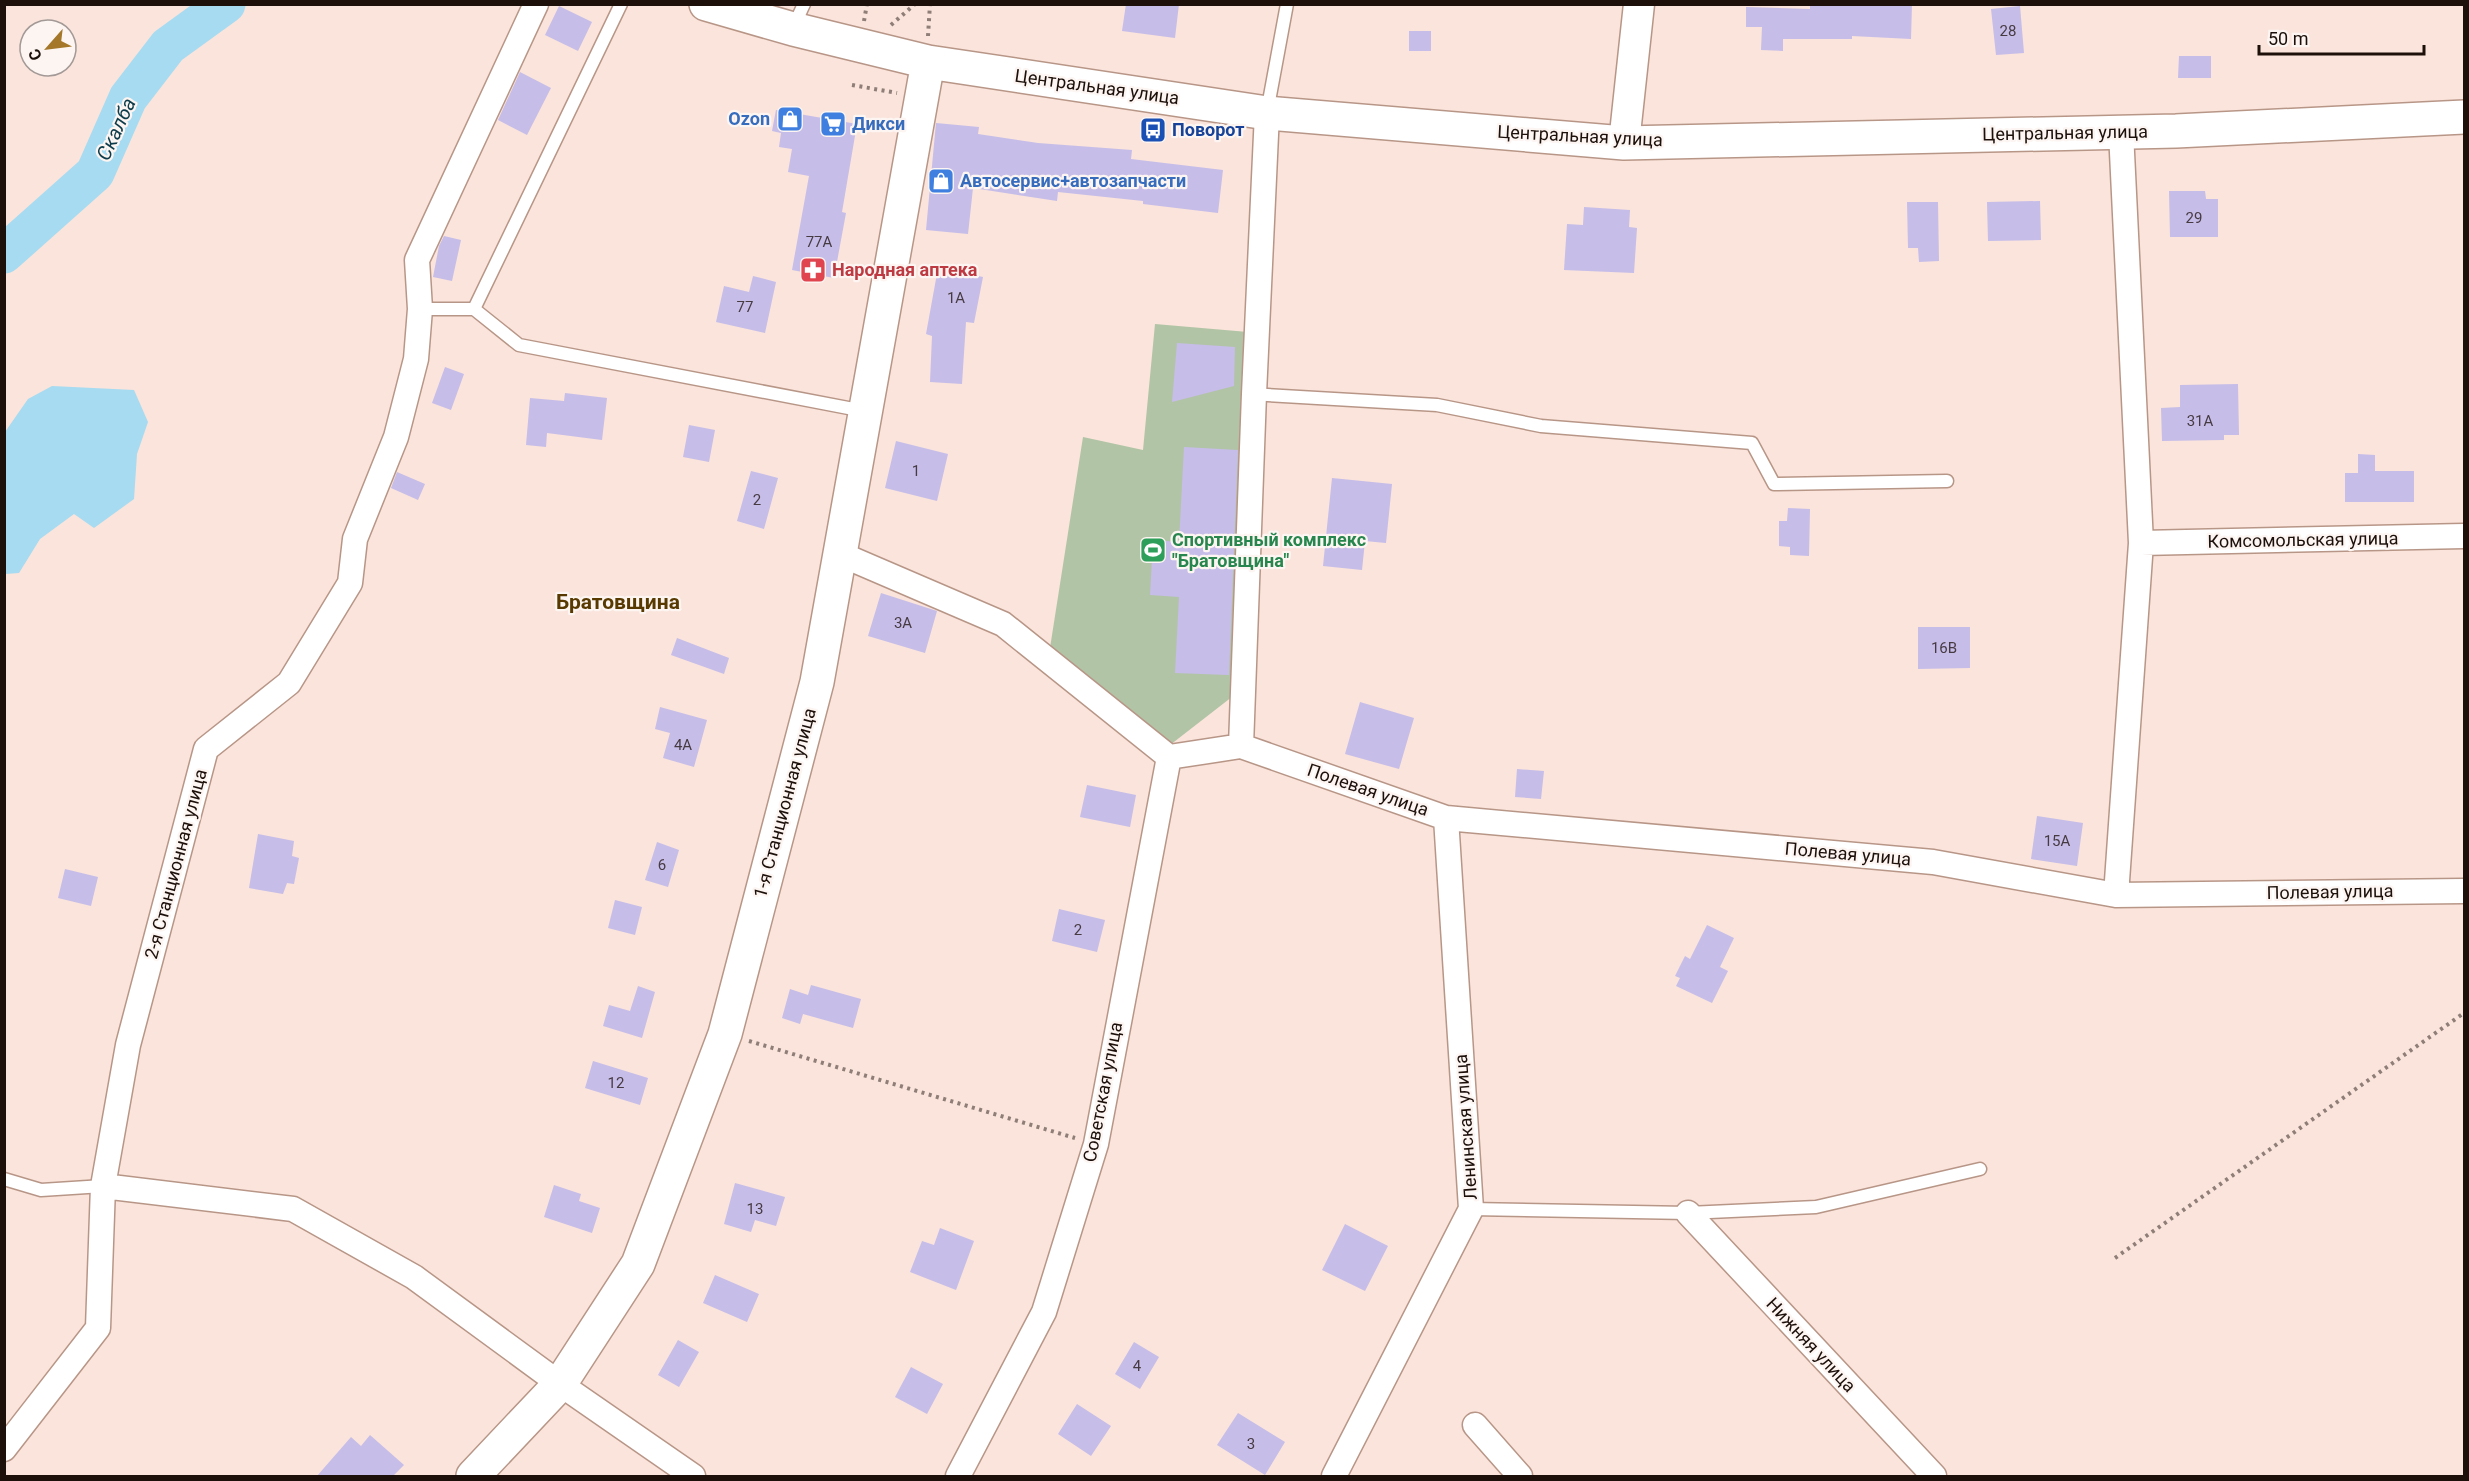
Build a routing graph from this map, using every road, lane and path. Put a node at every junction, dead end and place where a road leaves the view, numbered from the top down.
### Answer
1 (536, 4) edge
2 (621, 4) edge
3 (706, 4) edge
4 (867, 4) edge
5 (915, 4) edge
6 (930, 4) edge
7 (1287, 4) edge
8 (1639, 4) edge
9 (798, 17) edge
10 (864, 21) dead end
11 (888, 27) dead end
12 (928, 49) junction
13 (852, 86) dead end
14 (922, 98) junction
15 (1268, 112) junction
16 (2464, 117) edge
17 (2121, 132) junction
18 (1624, 143) junction
19 (420, 309) junction
20 (474, 309) junction
21 (1250, 394) junction
22 (866, 411) junction
23 (1947, 481) dead end
24 (2464, 536) edge
25 (2141, 543) junction
26 (840, 554) junction
27 (1241, 746) junction
28 (1169, 757) junction
29 (1446, 818) junction
30 (2464, 891) edge
31 (2116, 894) junction
32 (2464, 1013) edge
33 (725, 1034) junction
34 (1096, 1144) junction
35 (1980, 1169) dead end
36 (4, 1179) edge
37 (103, 1186) junction
38 (1471, 1209) junction
39 (1688, 1213) junction
40 (2115, 1258) dead end
41 (560, 1384) junction
42 (1474, 1425) dead end
43 (4, 1449) edge
44 (473, 1476) edge
45 (693, 1476) edge
46 (958, 1476) edge
47 (1334, 1476) edge
48 (1521, 1476) edge
49 (1934, 1476) edge

1 - 19 street, 2-я Станционная улица
2 - 20 lane
3 - 9 main road, Центральная улица
4 - 10 path
5 - 11 path
6 - 12 path
7 - 15 lane
8 - 18 street
9 - 12 main road, Центральная улица
12 - 14 main road, 1-я Станционная улица
12 - 15 main road, Центральная улица
13 - 14 path
14 - 22 main road, 1-я Станционная улица
15 - 18 main road, Центральная улица
15 - 21 street
16 - 17 main road, Центральная улица
17 - 18 main road, Центральная улица
17 - 25 street
19 - 20 lane
19 - 37 street, 2-я Станционная улица
20 - 22 lane
21 - 23 lane
21 - 27 street
22 - 26 main road, 1-я Станционная улица
24 - 25 street, Комсомольская улица
25 - 31 street
26 - 28 street
26 - 33 main road, 1-я Станционная улица
27 - 28 street
27 - 29 street, Полевая улица
28 - 34 street, Советская улица
29 - 31 street, Полевая улица
29 - 38 street, Ленинская улица
30 - 31 street, Полевая улица
32 - 40 path
33 - 34 path
33 - 41 main road, 1-я Станционная улица
34 - 46 street, Советская улица
35 - 39 lane
36 - 37 lane
37 - 41 street
37 - 43 street, 2-я Станционная улица
38 - 39 lane
38 - 47 street, Ленинская улица
39 - 49 street, Нижняя улица
41 - 44 main road, 1-я Станционная улица
41 - 45 street
42 - 48 street

